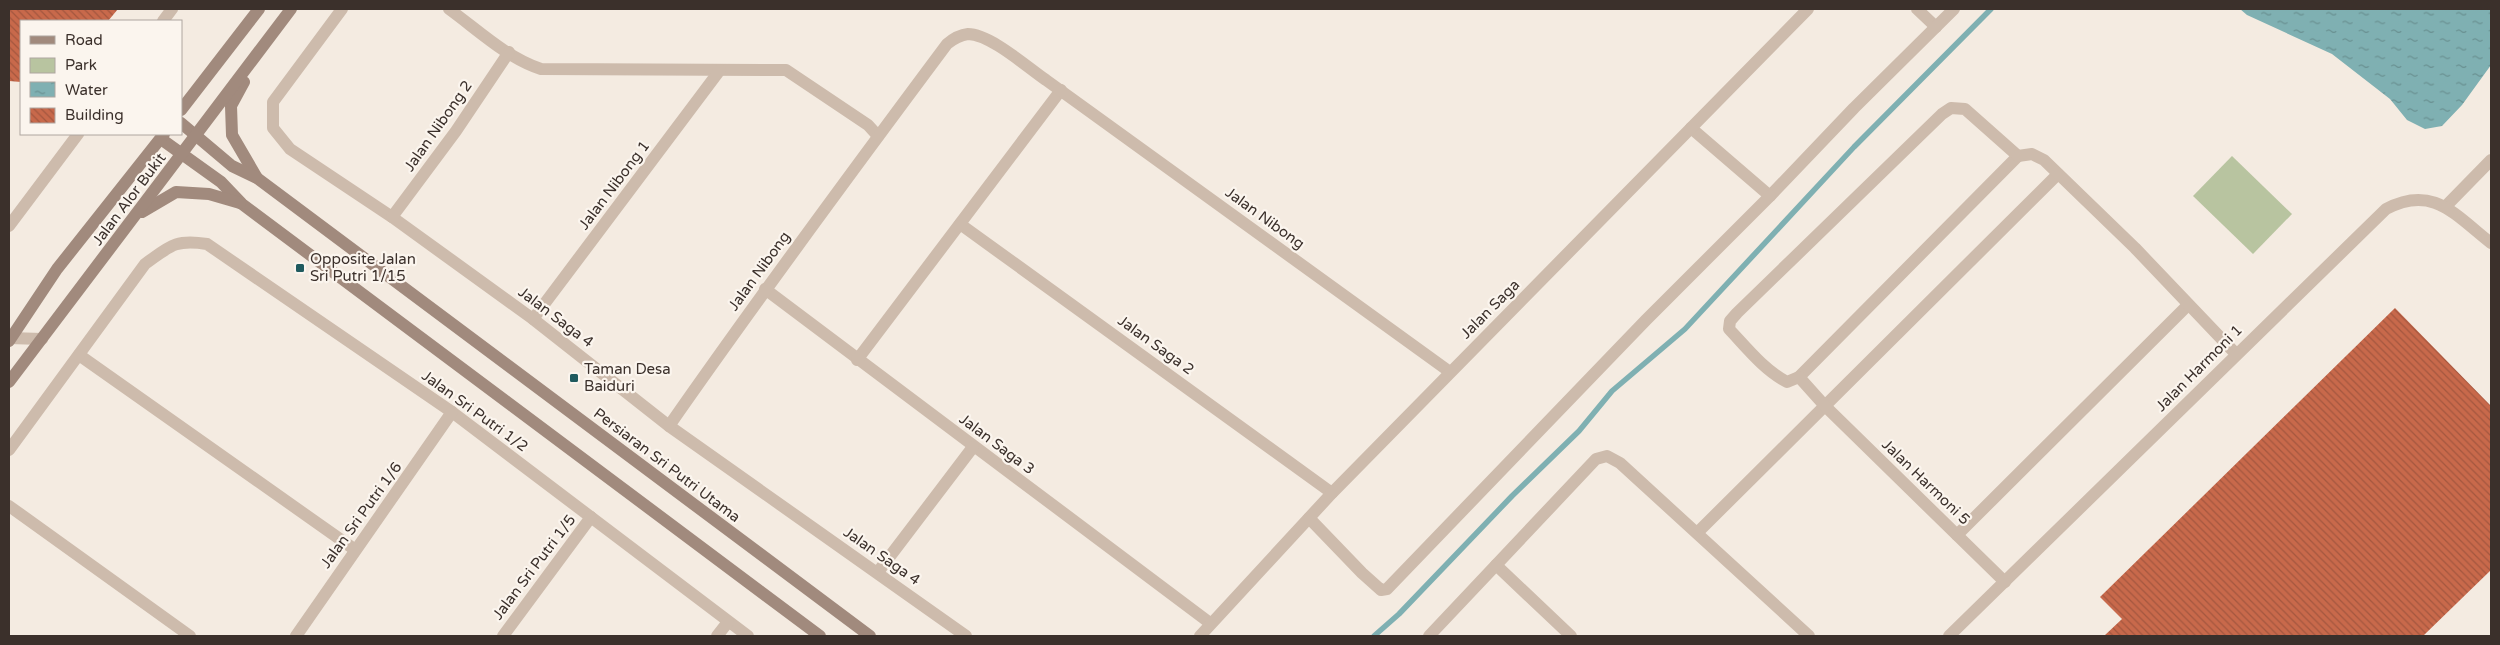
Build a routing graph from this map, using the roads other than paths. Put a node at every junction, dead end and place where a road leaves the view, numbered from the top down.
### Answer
1 (172, 9) edge
2 (259, 9) edge
3 (291, 9) edge
4 (342, 9) edge
5 (449, 9) edge
6 (1808, 9) edge
7 (1918, 9) edge
8 (1954, 9) edge
9 (251, 14) edge
10 (164, 20) edge
11 (1936, 26) junction
12 (264, 44) junction
13 (509, 52) junction
14 (720, 70) junction
15 (1060, 90) junction
16 (182, 109) edge
17 (182, 124) edge
18 (1691, 128) junction
19 (77, 135) edge
20 (162, 136) edge
21 (196, 136) junction
22 (878, 136) junction
23 (183, 154) junction
24 (2018, 156) junction
25 (2491, 160) edge
26 (2058, 174) junction
27 (257, 178) junction
28 (1770, 196) junction
29 (242, 204) junction
30 (2445, 207) junction
31 (137, 215) junction
32 (392, 217) junction
33 (960, 224) junction
34 (9, 226) edge
35 (2491, 243) edge
36 (765, 289) junction
37 (2188, 304) junction
38 (533, 319) junction
39 (10, 339) edge
40 (42, 339) junction
41 (2236, 354) junction
42 (79, 355) junction
43 (857, 360) junction
44 (1450, 372) junction
45 (1799, 376) junction
46 (9, 382) edge
47 (1825, 406) junction
48 (452, 412) junction
49 (669, 426) junction
50 (973, 446) junction
51 (9, 450) edge
52 (1332, 493) junction
53 (9, 506) edge
54 (591, 517) junction
55 (1309, 518) junction
56 (1698, 532) junction
57 (1957, 535) junction
58 (354, 549) junction
59 (1496, 564) junction
60 (878, 572) junction
61 (2005, 582) junction
62 (728, 622) junction
63 (1210, 623) junction
64 (190, 636) edge
65 (296, 636) edge
66 (503, 636) edge
67 (717, 636) edge
68 (748, 636) edge
69 (820, 636) edge
70 (870, 636) edge
71 (966, 636) edge
72 (1200, 636) edge
73 (1429, 636) edge
74 (1571, 636) edge
75 (1809, 636) edge
76 (1949, 636) edge

1 - 10 street
2 - 9 main road
3 - 12 main road, Jalan Alor Bukit
4 - 32 street, Jalan Saga 4
5 - 13 street
6 - 18 street, Jalan Saga
7 - 11 street
8 - 11 street
9 - 16 main road
11 - 28 street
12 - 21 main road, Jalan Alor Bukit
12 - 27 main road
13 - 14 street
13 - 32 street, Jalan Nibong 2
14 - 22 street
14 - 38 street, Jalan Nibong 1
15 - 22 street, Jalan Nibong
15 - 33 street
15 - 44 street, Jalan Nibong
17 - 21 main road, Persiaran Sri Putri Utama
18 - 28 street
18 - 44 street, Jalan Saga
19 - 34 street
20 - 23 main road
20 - 39 main road, Jalan Alor Bukit
21 - 23 main road, Jalan Alor Bukit
21 - 27 main road, Persiaran Sri Putri Utama
22 - 36 street, Jalan Nibong
23 - 29 main road
23 - 31 main road, Jalan Alor Bukit
24 - 26 street
24 - 45 street
24 - 45 street
25 - 30 street
26 - 37 street
26 - 47 street
27 - 70 main road, Persiaran Sri Putri Utama
28 - 55 street
29 - 31 main road
29 - 69 main road
30 - 35 street, Jalan Harmoni 1
30 - 41 street, Jalan Harmoni 1
31 - 40 main road, Jalan Alor Bukit
32 - 38 street, Jalan Saga 4
33 - 43 street
33 - 52 street, Jalan Saga 2
36 - 43 street, Jalan Saga 3
36 - 49 street, Jalan Nibong
37 - 41 street
37 - 57 street
38 - 49 street, Jalan Saga 4
39 - 40 street
40 - 46 main road, Jalan Alor Bukit
41 - 61 street, Jalan Harmoni 1
42 - 48 street, Jalan Sri Putri 1/2
42 - 51 street
42 - 58 street
43 - 50 street, Jalan Saga 3
44 - 52 street, Jalan Saga
45 - 47 street, Jalan Harmoni 5
47 - 56 street
47 - 57 street, Jalan Harmoni 5
48 - 54 street, Jalan Sri Putri 1/2
48 - 58 street, Jalan Sri Putri 1/6
49 - 60 street, Jalan Saga 4
50 - 60 street
50 - 63 street, Jalan Saga 3
52 - 55 street, Jalan Saga
53 - 64 street
54 - 62 street, Jalan Sri Putri 1/2
54 - 66 street, Jalan Sri Putri 1/5
55 - 63 street, Jalan Saga
56 - 59 street
56 - 75 street
57 - 61 street, Jalan Harmoni 5
58 - 65 street, Jalan Sri Putri 1/6
59 - 73 street
59 - 74 street
60 - 71 street, Jalan Saga 4
61 - 76 street, Jalan Harmoni 1
62 - 67 street
62 - 68 street, Jalan Sri Putri 1/2
63 - 72 street, Jalan Saga

